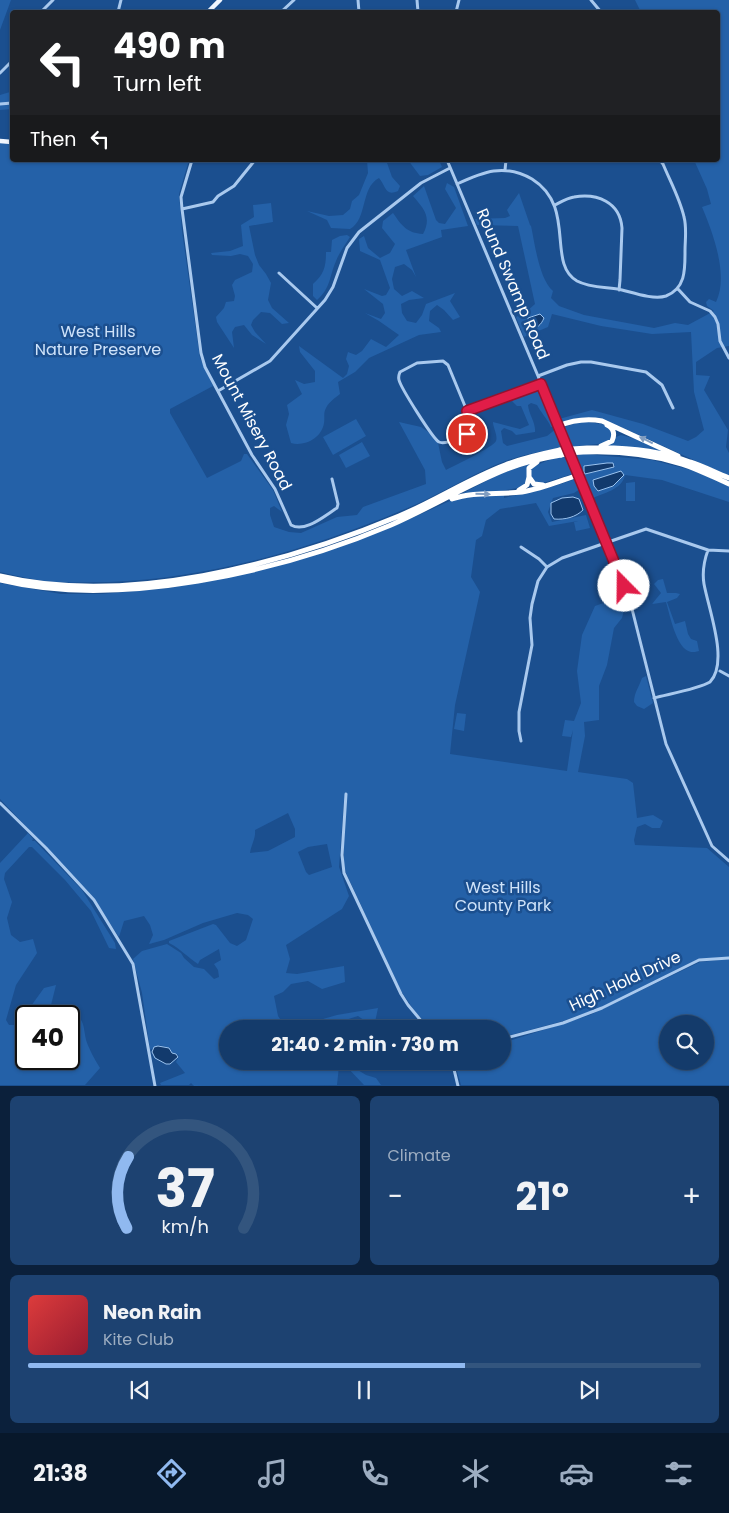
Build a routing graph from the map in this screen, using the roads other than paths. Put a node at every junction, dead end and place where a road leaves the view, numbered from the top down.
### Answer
1 (53, 0) edge
2 (220, 0) edge
3 (294, 0) edge
4 (591, 0) edge
5 (43, 10) edge
6 (210, 10) edge
7 (283, 10) edge
8 (599, 10) edge
9 (10, 62) edge
10 (0, 73) edge
11 (191, 162) edge
12 (253, 162) edge
13 (448, 162) edge
14 (506, 162) edge
15 (661, 162) edge
16 (450, 168) junction
17 (505, 170) junction
18 (457, 184) junction
19 (555, 204) junction
20 (182, 209) junction
21 (279, 273) dead end
22 (678, 289) junction
23 (619, 290) junction
24 (317, 308) junction
25 (729, 358) edge
26 (538, 376) junction
27 (541, 384) junction
28 (218, 391) junction
29 (673, 408) dead end
30 (467, 411) junction
31 (558, 426) junction
32 (590, 448) junction
33 (574, 451) junction
34 (560, 453) junction
35 (554, 456) junction
36 (690, 462) junction
37 (578, 475) junction
38 (529, 477) junction
39 (729, 478) edge
40 (332, 479) dead end
41 (551, 484) junction
42 (729, 484) edge
43 (511, 493) junction
44 (423, 510) junction
45 (606, 542) junction
46 (522, 547) dead end
47 (708, 550) junction
48 (729, 551) edge
49 (547, 567) junction
50 (0, 576) edge
51 (0, 580) edge
52 (723, 656) dead end
53 (723, 665) dead end
54 (720, 671) junction
55 (729, 676) edge
56 (654, 698) junction
57 (521, 741) dead end
58 (346, 794) dead end
59 (0, 802) edge
60 (729, 862) edge
61 (729, 958) edge
62 (420, 1020) edge
63 (511, 1037) edge
64 (454, 1070) edge
65 (155, 1086) edge
66 (458, 1086) edge

1 - 5 street
2 - 6 main road
3 - 7 street
4 - 8 street
9 - 10 street
11 - 20 street, Mount Misery Road
12 - 20 street
13 - 16 street, Round Swamp Road
14 - 17 street
15 - 22 street
16 - 18 street, Round Swamp Road
16 - 24 street
17 - 18 street
17 - 19 street
18 - 26 street, Round Swamp Road
19 - 23 street
19 - 23 street
20 - 28 street, Mount Misery Road
21 - 24 street
22 - 23 street
22 - 25 street
24 - 28 street
26 - 27 street, Round Swamp Road
26 - 29 street
27 - 30 street
27 - 31 street, Round Swamp Road
28 - 40 street, Mount Misery Road
30 - 30 street
31 - 32 highway
36 -> 31 highway
31 - 37 street, Round Swamp Road
32 - 33 highway
32 - 36 highway
33 - 34 highway, bridge
33 - 42 highway
34 - 35 highway
34 - 50 highway
35 - 38 highway
35 - 44 highway
36 - 39 highway
37 - 41 highway
37 - 45 street, Round Swamp Road
38 - 41 highway
38 - 43 highway
41 - 43 highway
44 -> 43 highway
44 - 51 highway
45 - 47 street
45 - 49 street
45 - 56 street, Round Swamp Road
46 - 49 street
47 - 48 street
47 - 52 street
49 - 57 street
53 - 54 street
54 - 55 street
54 - 56 street
56 - 60 street, Round Swamp Road
58 - 62 street
59 - 65 street
61 - 63 street, High Hold Drive
64 - 66 street

